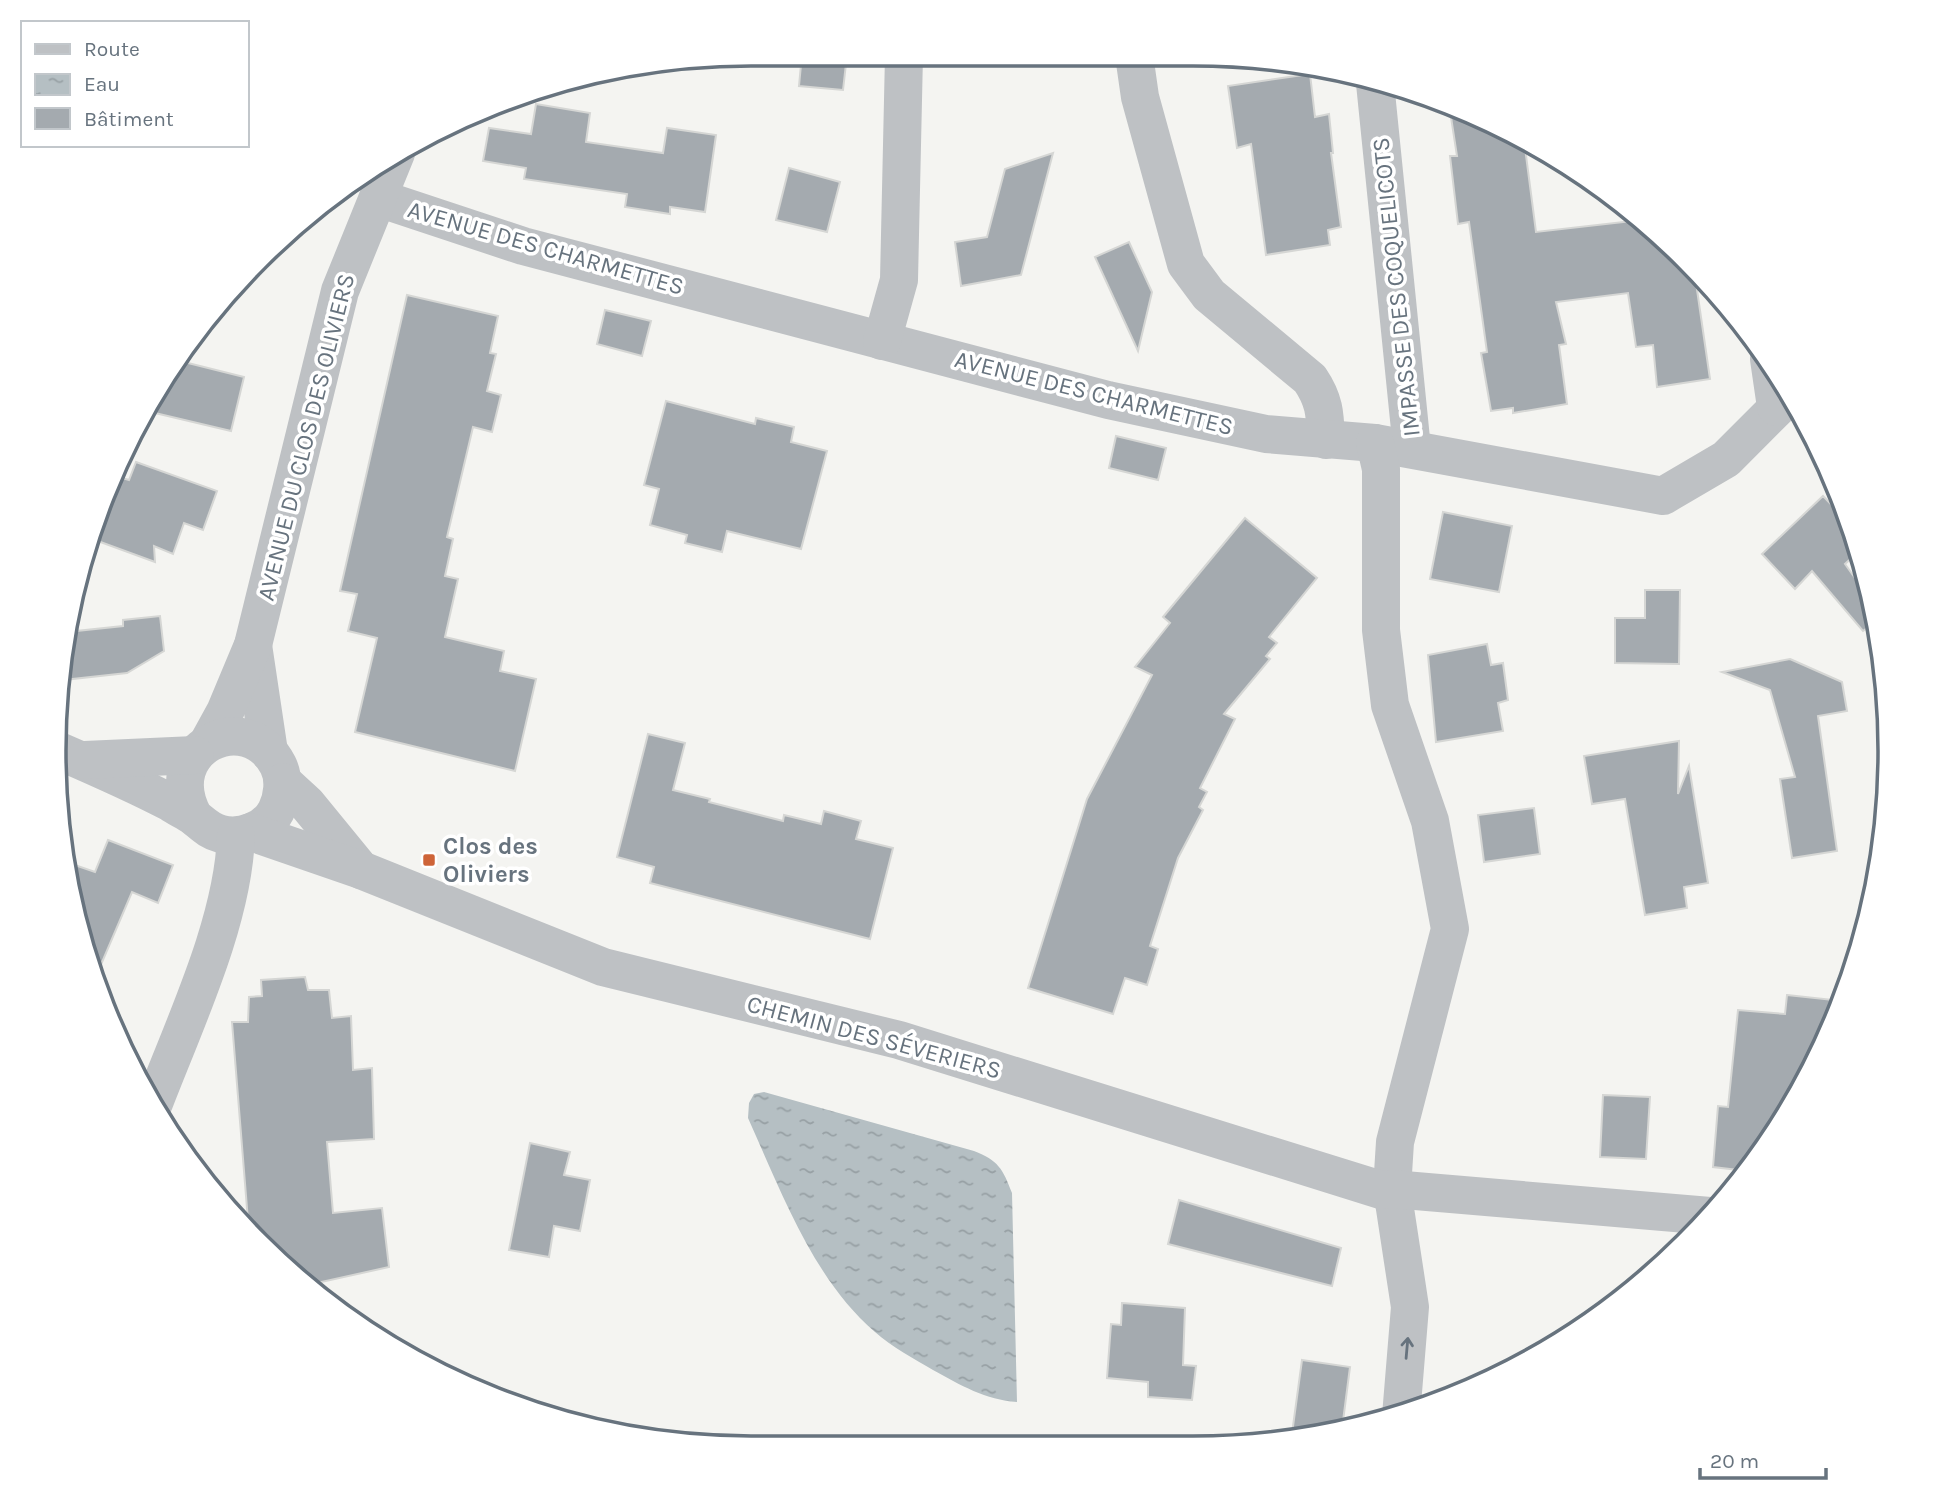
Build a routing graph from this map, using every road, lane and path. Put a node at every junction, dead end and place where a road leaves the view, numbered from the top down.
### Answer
1 (904, 66) edge
2 (1136, 66) edge
3 (1376, 92) edge
4 (389, 171) edge
5 (378, 198) junction
6 (882, 341) junction
7 (1783, 401) edge
8 (1326, 440) junction
9 (1393, 446) junction
10 (253, 645) junction
11 (201, 749) junction
12 (69, 756) edge
13 (276, 767) junction
14 (194, 817) junction
15 (244, 834) junction
16 (361, 870) junction
17 (158, 1093) edge
18 (1392, 1189) junction
19 (1698, 1215) edge
20 (1402, 1404) edge

1 - 6 street
2 - 8 street
3 - 9 street, IMPASSE DES COQUELICOTS
4 - 5 street, AVENUE DU CLOS DES OLIVIERS
5 - 6 street, AVENUE DES CHARMETTES
5 - 10 street, AVENUE DU CLOS DES OLIVIERS
6 - 8 street, AVENUE DES CHARMETTES
7 - 9 street, AVENUE DES CHARMETTES
8 - 9 street, AVENUE DES CHARMETTES
9 - 18 street, IMPASSE DES COQUELICOTS
10 - 11 street, AVENUE DU CLOS DES OLIVIERS
10 - 13 street, AVENUE DU CLOS DES OLIVIERS
11 - 12 street, CHEMIN DES SÉVERIERS
11 - 13 street, CHEMIN DES SÉVERIERS
11 - 14 street
12 - 14 street, CHEMIN DES SÉVERIERS
13 - 15 street
13 - 16 street, CHEMIN DES SÉVERIERS
14 - 15 street, CHEMIN DES SÉVERIERS
15 - 16 street, CHEMIN DES SÉVERIERS
15 - 17 street
16 - 18 street, CHEMIN DES SÉVERIERS
18 - 19 street, CHEMIN DES SÉVERIERS
20 -> 18 street, IMPASSE DES COQUELICOTS

